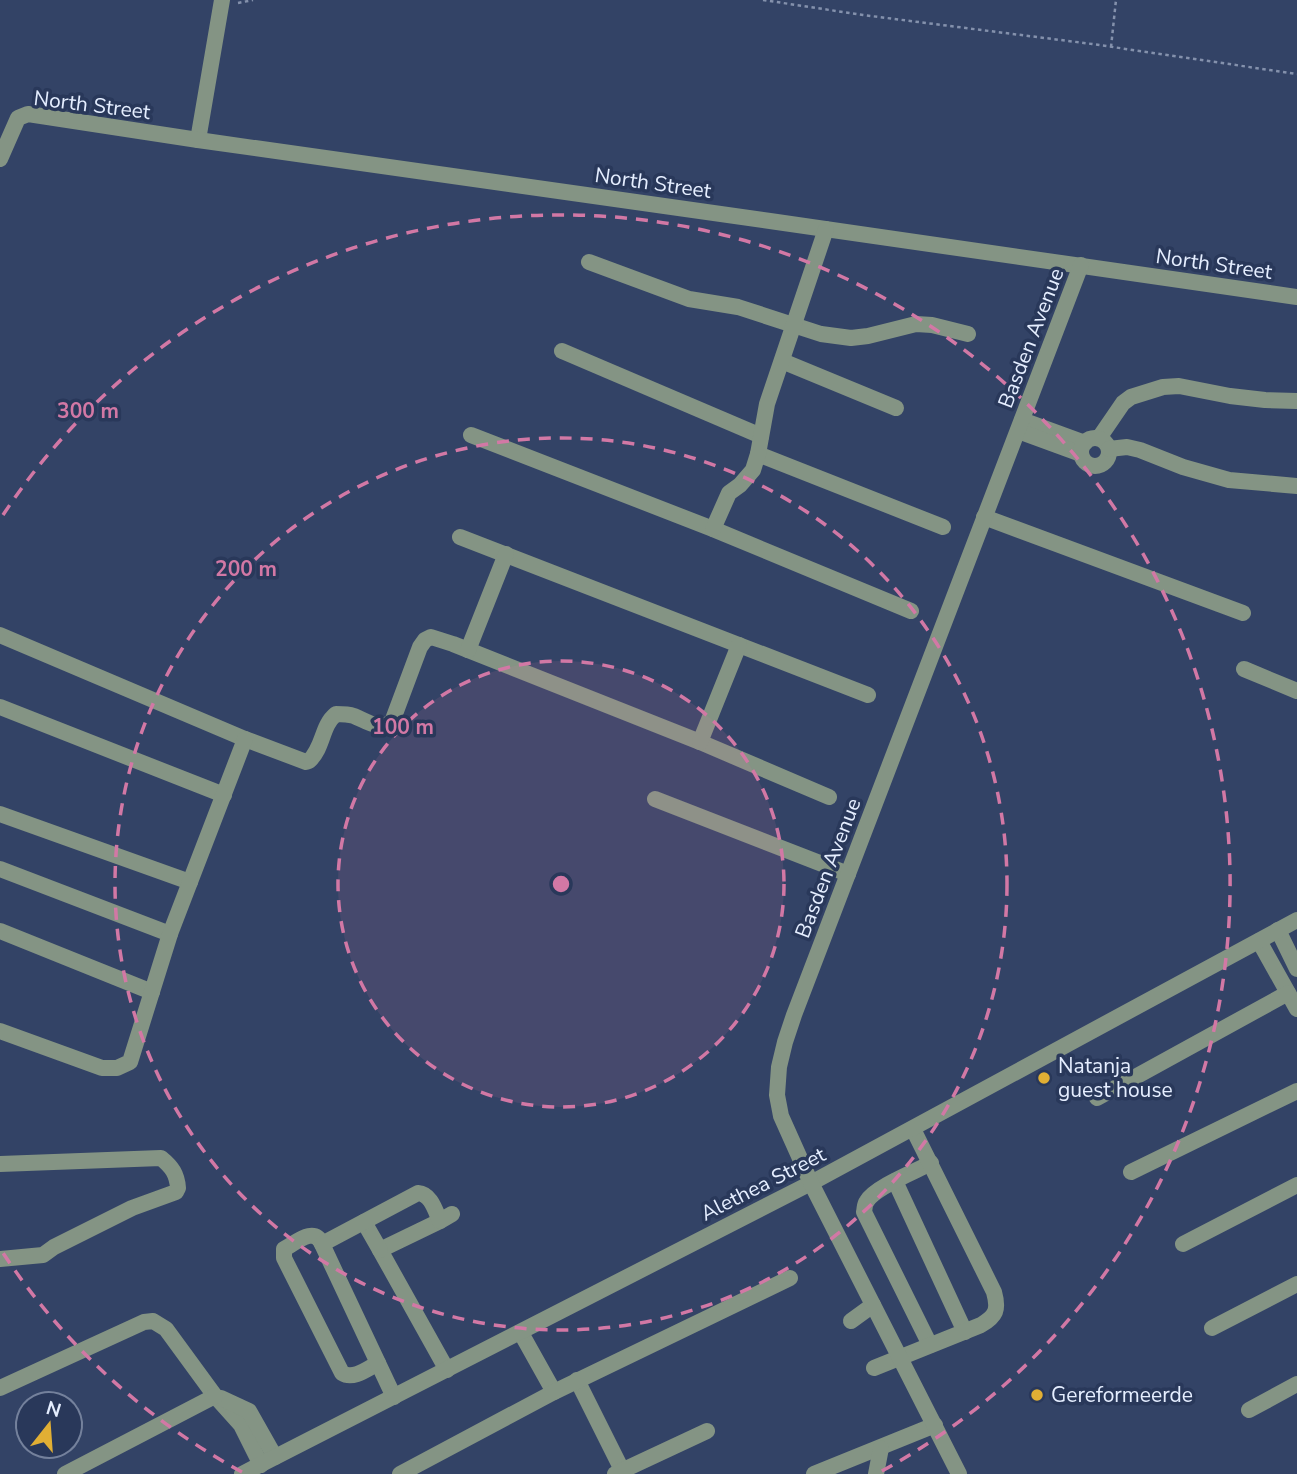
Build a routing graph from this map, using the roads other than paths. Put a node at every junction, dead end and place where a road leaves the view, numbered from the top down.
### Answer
1 (222, 0) edge
2 (198, 140) junction
3 (0, 159) edge
4 (826, 229) junction
5 (589, 262) dead end
6 (1082, 265) junction
7 (1297, 297) edge
8 (794, 325) junction
9 (968, 334) dead end
10 (562, 351) dead end
11 (782, 361) junction
12 (1297, 401) edge
13 (896, 408) dead end
14 (1020, 425) junction
15 (471, 435) dead end
16 (761, 436) junction
17 (1094, 446) junction
18 (758, 454) junction
19 (1297, 486) edge
20 (984, 517) junction
21 (943, 527) dead end
22 (712, 529) junction
23 (460, 537) dead end
24 (506, 554) junction
25 (911, 611) dead end
26 (1243, 613) dead end
27 (0, 635) edge
28 (739, 645) junction
29 (468, 650) junction
30 (1244, 669) dead end
31 (1297, 691) edge
32 (868, 695) dead end
33 (0, 708) edge
34 (245, 739) junction
35 (700, 742) junction
36 (224, 795) junction
37 (829, 797) dead end
38 (655, 799) dead end
39 (0, 814) edge
40 (0, 869) edge
41 (848, 874) junction
42 (190, 882) junction
43 (1297, 920) edge
44 (1279, 930) junction
45 (0, 931) edge
46 (170, 934) junction
47 (1259, 941) junction
48 (1297, 969) edge
49 (152, 992) junction
50 (1288, 993) junction
51 (1297, 1009) edge
52 (0, 1031) edge
53 (1297, 1091) edge
54 (1097, 1098) dead end
55 (913, 1129) junction
56 (931, 1163) junction
57 (0, 1164) edge
58 (1131, 1172) dead end
59 (895, 1181) junction
60 (811, 1183) junction
61 (1297, 1185) edge
62 (364, 1222) junction
63 (322, 1244) junction
64 (1183, 1244) dead end
65 (380, 1251) junction
66 (0, 1259) edge
67 (790, 1278) dead end
68 (1297, 1284) edge
69 (873, 1305) junction
70 (851, 1321) dead end
71 (1212, 1328) dead end
72 (965, 1332) junction
73 (521, 1333) junction
74 (930, 1345) junction
75 (900, 1357) junction
76 (378, 1363) junction
77 (874, 1368) dead end
78 (447, 1370) junction
79 (578, 1380) junction
80 (1297, 1384) edge
81 (0, 1388) edge
82 (554, 1392) junction
83 (215, 1396) junction
84 (394, 1397) junction
85 (1249, 1410) dead end
86 (935, 1425) junction
87 (706, 1431) dead end
88 (881, 1448) junction
89 (268, 1461) junction
90 (618, 1472) edge
91 (65, 1474) edge
92 (242, 1474) edge
93 (400, 1474) edge
94 (814, 1474) edge
95 (876, 1474) edge
96 (959, 1474) edge

1 - 2 street
2 - 3 street, North Street
2 - 4 street, North Street
4 - 6 street, North Street
4 - 8 street
5 - 8 street
6 - 7 street, North Street
6 - 14 street, Basden Avenue
8 - 9 street
8 - 11 street
10 - 16 street
11 - 13 street
11 - 16 street
12 - 17 street
14 - 17 street
14 - 20 street, Basden Avenue
15 - 22 street
16 - 18 street
17 - 19 street
18 - 21 street
18 - 22 street
20 - 26 street
20 - 41 street, Basden Avenue
22 - 25 street
23 - 24 street
24 - 28 street
24 - 29 street
27 - 34 street
28 - 32 street
28 - 35 street
29 - 34 street
29 - 35 street
30 - 31 street
33 - 36 street
34 - 36 street
35 - 37 street
36 - 42 street
38 - 41 street
39 - 42 street
40 - 46 street
41 - 60 street, Basden Avenue
42 - 46 street
43 - 44 street, Alethea Street
44 - 47 street, Alethea Street
44 - 48 street
45 - 49 street
46 - 49 street
47 - 50 street
47 - 55 street, Alethea Street
49 - 52 street
50 - 51 street
50 - 54 street
53 - 58 street
55 - 56 street
55 - 60 street, Alethea Street
56 - 59 street
56 - 72 street
57 - 66 street
59 - 72 street
59 - 74 street
60 - 69 street, Basden Avenue
60 - 73 street, Alethea Street
61 - 64 street
62 - 63 street
62 - 65 street
62 - 65 street
63 - 76 street
63 - 76 street
65 - 78 street
67 - 79 street
68 - 71 street
69 - 70 street
69 - 75 street, Basden Avenue
72 - 74 street
73 - 78 street, Alethea Street
73 - 82 street
74 - 75 street
75 - 77 street
75 - 86 street, Basden Avenue
76 - 84 street
78 - 84 street, Alethea Street
79 - 82 street
79 - 90 street
80 - 85 street
81 - 83 street
82 - 93 street
83 - 89 street
83 - 91 street
84 - 89 street, Alethea Street
86 - 88 street
86 - 96 street, Basden Avenue
87 - 90 street
88 - 94 street
88 - 95 street
89 - 92 street, Alethea Street

